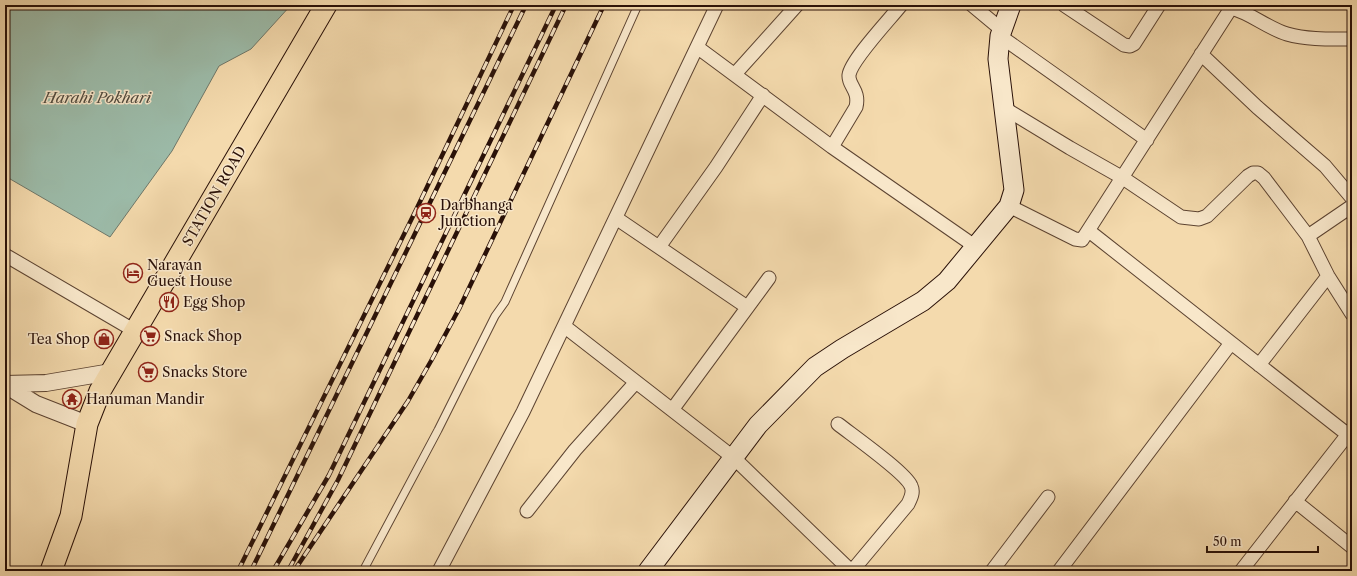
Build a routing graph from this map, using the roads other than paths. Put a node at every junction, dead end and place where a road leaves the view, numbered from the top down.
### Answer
1 (326, 5) edge
2 (638, 5) edge
3 (717, 5) edge
4 (797, 5) edge
5 (901, 5) edge
6 (972, 5) edge
7 (1011, 5) edge
8 (1064, 5) edge
9 (1159, 5) edge
10 (1231, 6) edge
11 (1001, 33) junction
12 (1352, 39) edge
13 (697, 46) junction
14 (1201, 54) junction
15 (735, 74) junction
16 (763, 95) junction
17 (1004, 108) junction
18 (1147, 140) junction
19 (832, 147) junction
20 (1123, 178) junction
21 (1352, 198) edge
22 (1009, 206) junction
23 (1352, 206) edge
24 (616, 218) junction
25 (1089, 231) junction
26 (1308, 236) junction
27 (659, 247) junction
28 (976, 247) junction
29 (5, 255) edge
30 (1328, 276) junction
31 (769, 278) dead end
32 (747, 307) junction
33 (1352, 314) edge
34 (564, 326) junction
35 (135, 330) junction
36 (1231, 343) junction
37 (1259, 365) junction
38 (111, 372) junction
39 (636, 382) junction
40 (5, 384) edge
41 (672, 410) junction
42 (87, 424) junction
43 (838, 424) dead end
44 (1350, 431) edge
45 (734, 458) junction
46 (1048, 496) dead end
47 (1295, 501) junction
48 (527, 511) dead end
49 (1352, 547) edge
50 (51, 571) edge
51 (363, 571) edge
52 (439, 571) edge
53 (648, 571) edge
54 (851, 571) edge
55 (992, 571) edge
56 (1059, 571) edge
57 (1241, 571) edge

1 - 35 main road, STATION ROAD
2 - 51 lane
3 - 13 street
4 - 15 street
5 - 19 street
6 - 11 street
7 - 11 main road
8 - 9 street
10 - 12 street
10 - 14 street
11 - 17 main road
11 - 18 street
13 - 15 street
13 - 24 street
14 - 18 street
14 - 21 street
15 - 16 street
16 - 19 street
16 - 27 street
17 - 20 street
17 - 22 main road
18 - 20 street
19 - 28 street
20 - 25 street
20 - 26 street
22 - 25 street
22 - 28 main road
23 - 26 street
24 - 27 street
24 - 34 street
25 - 36 street
26 - 30 street
27 - 32 street
28 - 45 main road
29 - 35 street
30 - 33 street
30 - 37 street
31 - 32 street
32 - 41 street
34 - 39 street
34 - 52 street
35 - 38 main road, STATION ROAD
36 - 37 street
36 - 56 street
37 - 44 street
38 - 40 street
38 - 42 main road, STATION ROAD
39 - 41 street
39 - 48 street
40 - 42 street
41 - 45 street
42 - 50 main road, STATION ROAD
43 - 54 street
44 - 47 street
45 - 53 main road
45 - 54 street
46 - 55 street
47 - 49 street
47 - 57 street

